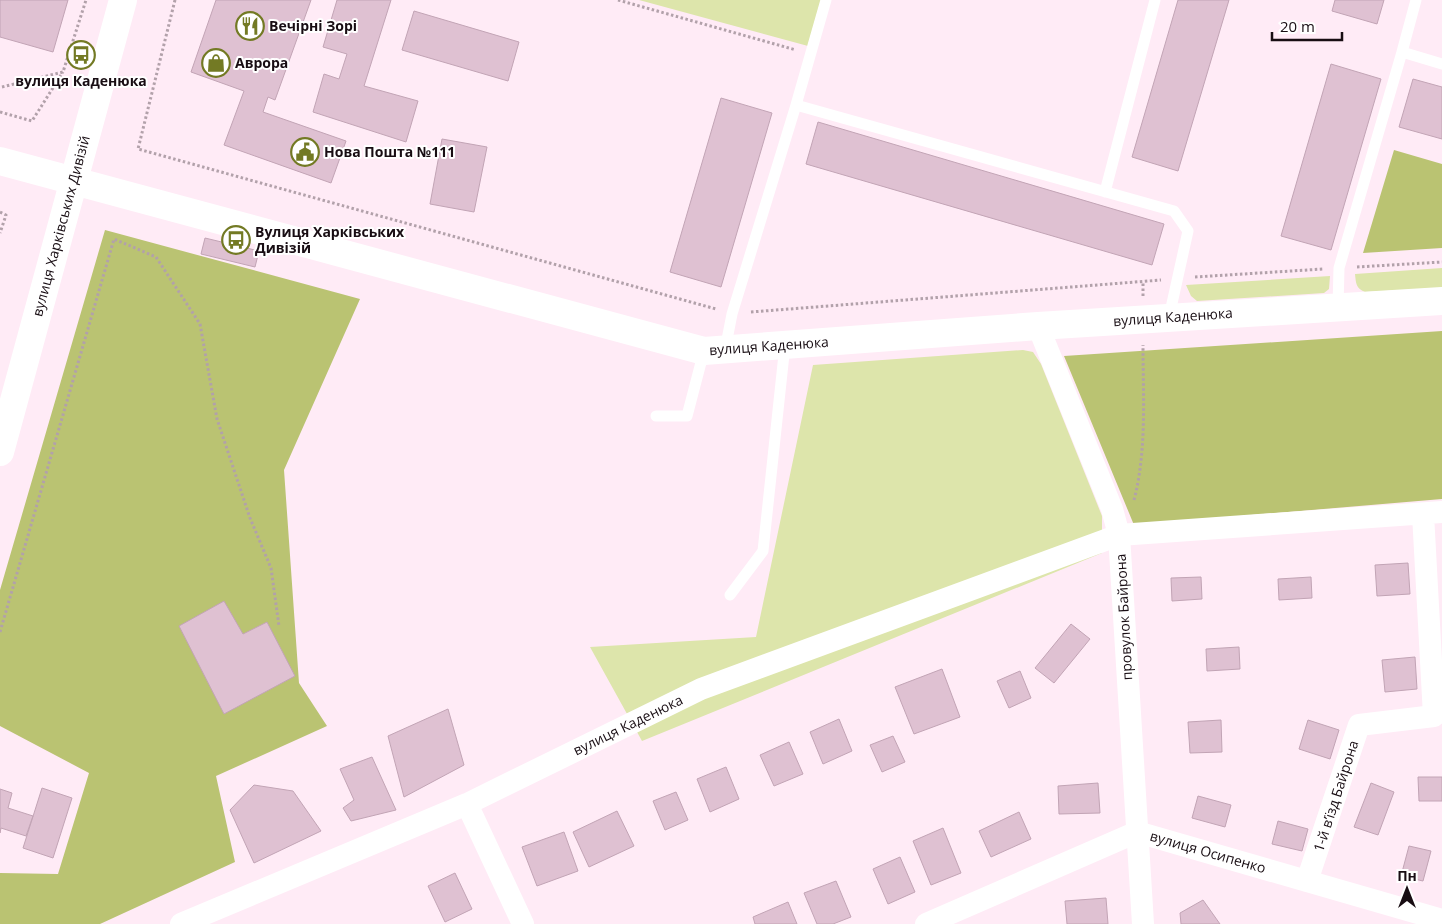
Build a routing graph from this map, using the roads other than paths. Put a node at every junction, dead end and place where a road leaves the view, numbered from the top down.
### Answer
1 (122, 0) edge
2 (826, 0) edge
3 (1155, 0) edge
4 (1416, 0) edge
5 (1402, 52) junction
6 (1442, 64) edge
7 (796, 105) junction
8 (0, 161) edge
9 (73, 182) junction
10 (1105, 192) junction
11 (1442, 301) edge
12 (1338, 307) junction
13 (1169, 317) junction
14 (1038, 326) junction
15 (785, 345) junction
16 (715, 351) junction
17 (656, 416) dead end
18 (0, 452) edge
19 (1433, 513) edge
20 (1119, 535) junction
21 (730, 595) dead end
22 (1438, 716) edge
23 (467, 804) junction
24 (1136, 832) junction
25 (1307, 881) junction
26 (1442, 920) edge
27 (181, 924) edge
28 (523, 924) edge
29 (926, 924) edge
30 (1143, 924) edge

1 - 9 street, вулиця Харківських Дивізій
2 - 7 lane
3 - 10 lane
4 - 5 lane
5 - 6 lane
5 - 12 lane
7 - 10 lane
7 - 16 lane
8 - 9 street, вулиця Каденюка
9 - 16 street, вулиця Каденюка
9 - 18 street, вулиця Харківських Дивізій
10 - 13 lane
11 - 12 street, вулиця Каденюка
12 - 13 street, вулиця Каденюка
13 - 14 street, вулиця Каденюка
14 - 15 street, вулиця Каденюка
14 - 20 street, провулок Байрона
15 - 16 street, вулиця Каденюка
15 - 21 lane
16 - 17 lane
19 - 20 street, вулиця Каденюка
19 - 22 street, 1-й в’їзд Байрона
20 - 23 street, вулиця Каденюка
20 - 24 street, провулок Байрона
22 - 25 street, 1-й в’їзд Байрона
23 - 27 street, вулиця Каденюка
23 - 28 street
24 - 25 street, вулиця Осипенко
24 - 29 street, вулиця Осипенко
24 - 30 street, провулок Байрона
25 - 26 street, вулиця Осипенко

